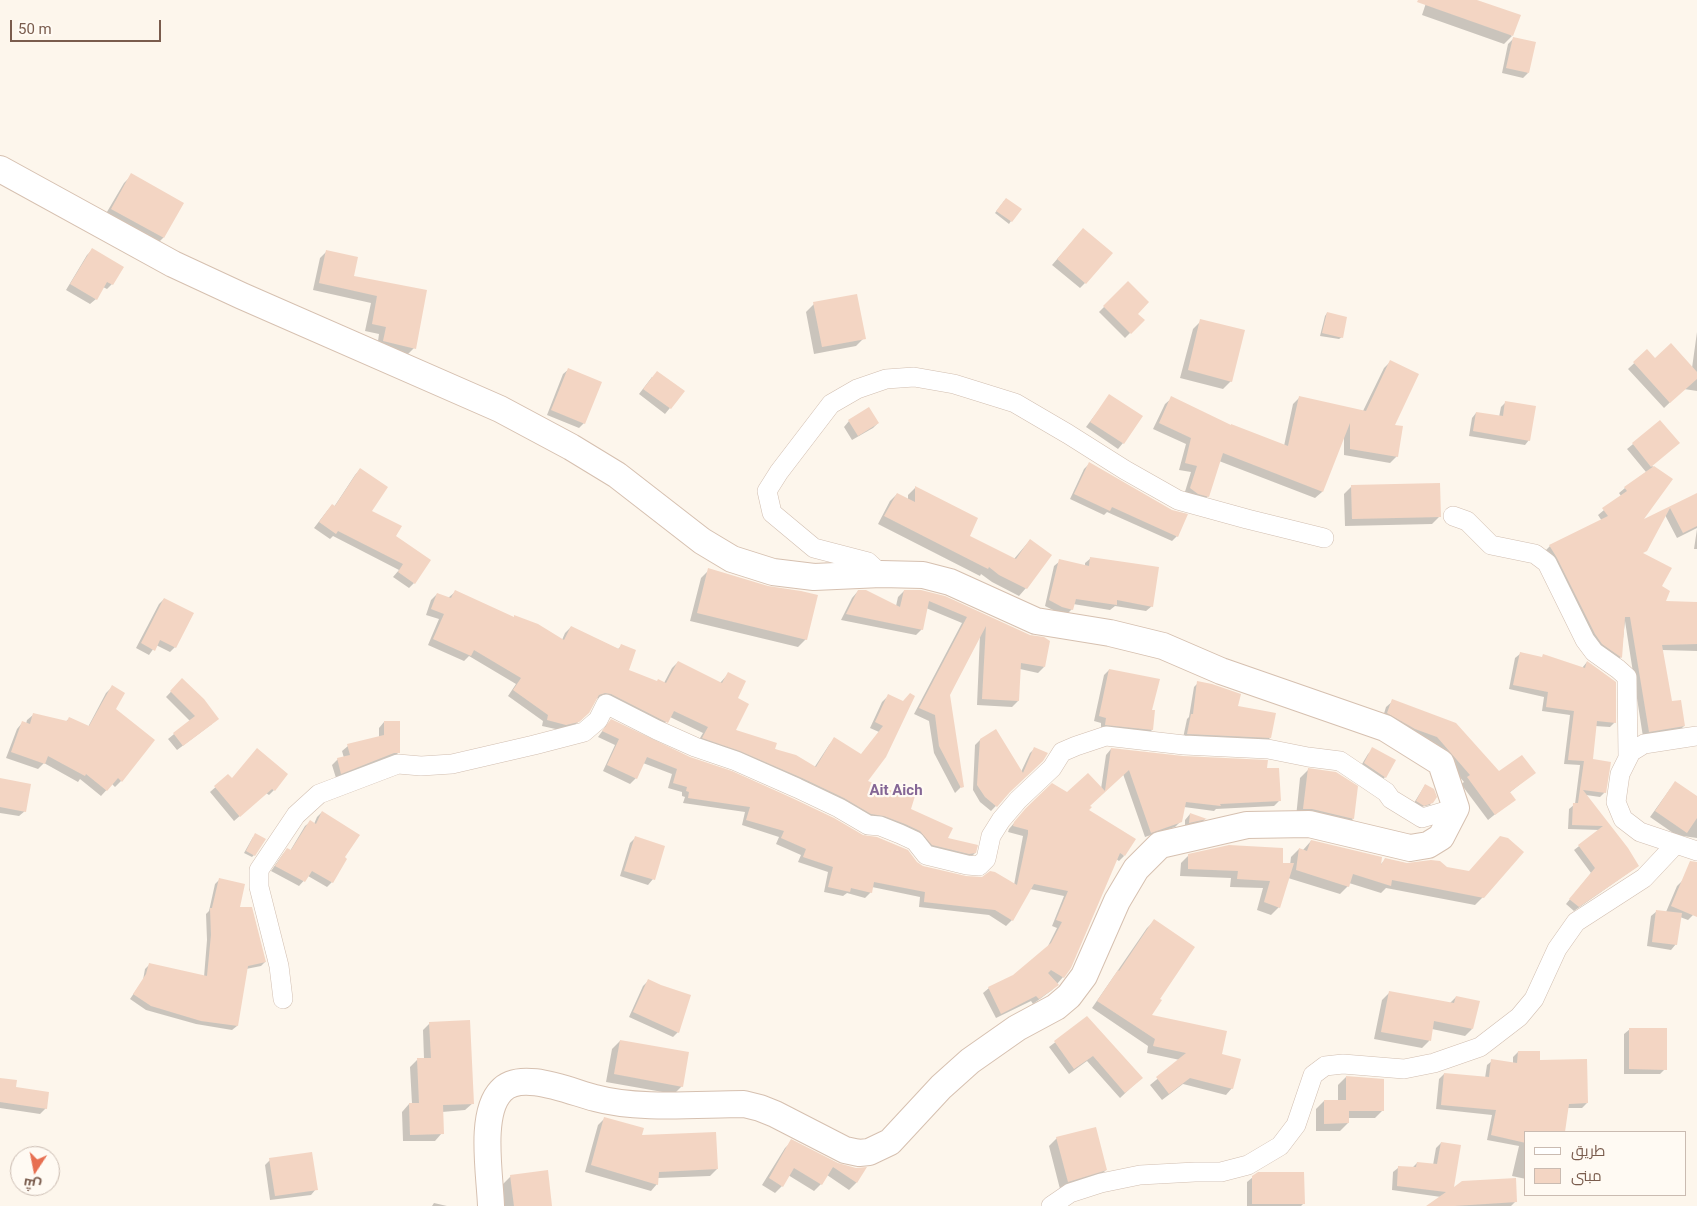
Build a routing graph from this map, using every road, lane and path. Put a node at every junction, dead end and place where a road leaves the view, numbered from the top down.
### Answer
1 (0, 169) edge
2 (1453, 516) dead end
3 (1324, 538) dead end
4 (881, 574) junction
5 (1697, 736) edge
6 (1628, 758) junction
7 (1456, 808) junction
8 (1675, 845) junction
9 (1697, 851) edge
10 (283, 999) dead end
11 (491, 1206) edge
12 (1051, 1206) edge

1 - 4 main road
2 - 6 street
3 - 4 street
4 - 7 main road
5 - 6 street
6 - 8 street
7 - 10 street
7 - 11 main road
8 - 9 street
8 - 12 street

